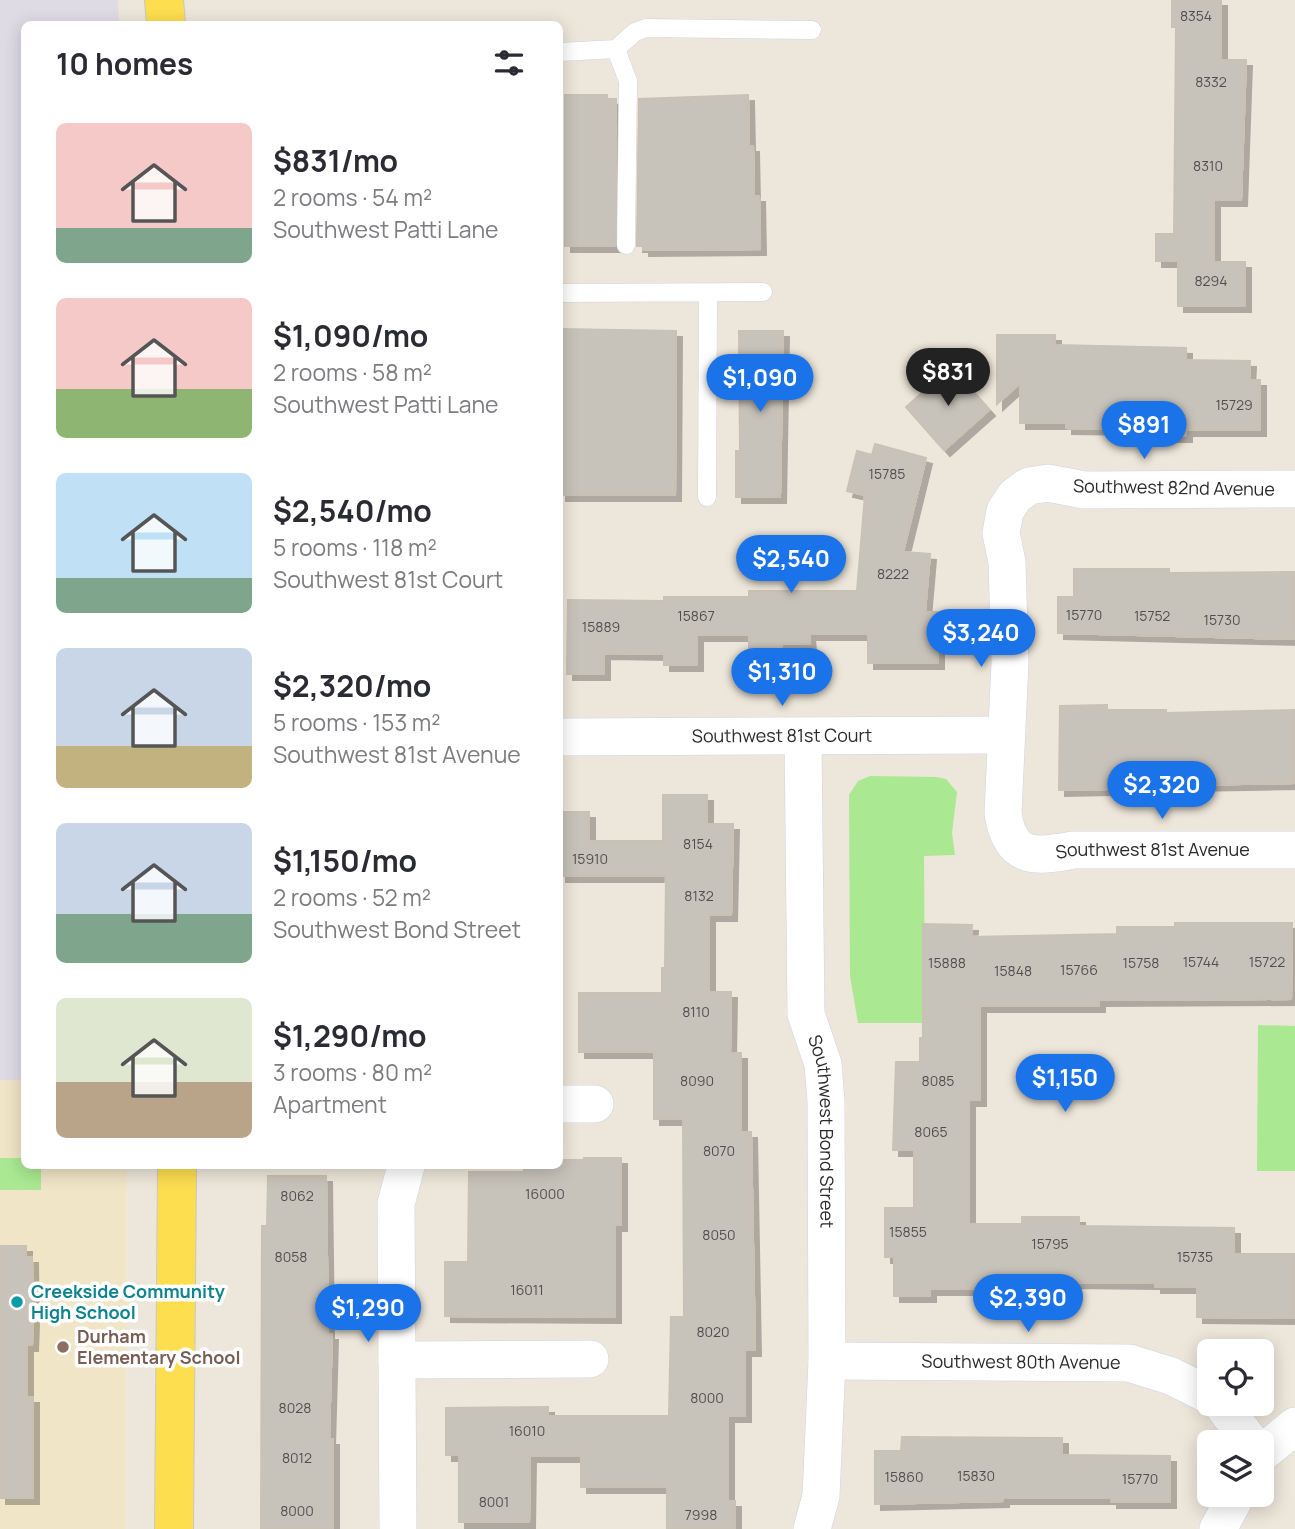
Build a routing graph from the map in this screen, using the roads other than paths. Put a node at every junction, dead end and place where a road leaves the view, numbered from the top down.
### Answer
1 (164, 0) edge
2 (166, 21) edge
3 (812, 30) dead end
4 (616, 49) junction
5 (563, 52) edge
6 (626, 245) dead end
7 (763, 292) dead end
8 (563, 293) edge
9 (708, 293) junction
10 (1295, 489) edge
11 (707, 497) dead end
12 (1005, 735) junction
13 (563, 737) edge
14 (803, 737) junction
15 (1295, 850) edge
16 (177, 1169) edge
17 (405, 1169) edge
18 (590, 1359) dead end
19 (397, 1360) junction
20 (827, 1361) junction
21 (1197, 1389) edge
22 (1295, 1426) edge
23 (1274, 1443) edge
24 (1230, 1507) edge
25 (174, 1529) edge
26 (398, 1529) edge
27 (812, 1529) edge
28 (1218, 1529) edge

1 - 2 main road
3 - 4 lane
4 - 5 lane
4 - 6 lane
7 - 9 lane
8 - 9 lane
9 - 11 lane
10 - 12 street, Southwest 82nd Avenue
12 - 14 street, Southwest 81st Court
12 - 15 street, Southwest 81st Avenue
13 - 14 street, Southwest 81st Court
14 - 20 street, Southwest Bond Street
16 - 25 main road
17 - 19 street
18 - 19 street
19 - 26 street
20 - 21 street, Southwest 80th Avenue
20 - 27 street, Southwest Bond Street
22 - 23 street
24 - 28 street

